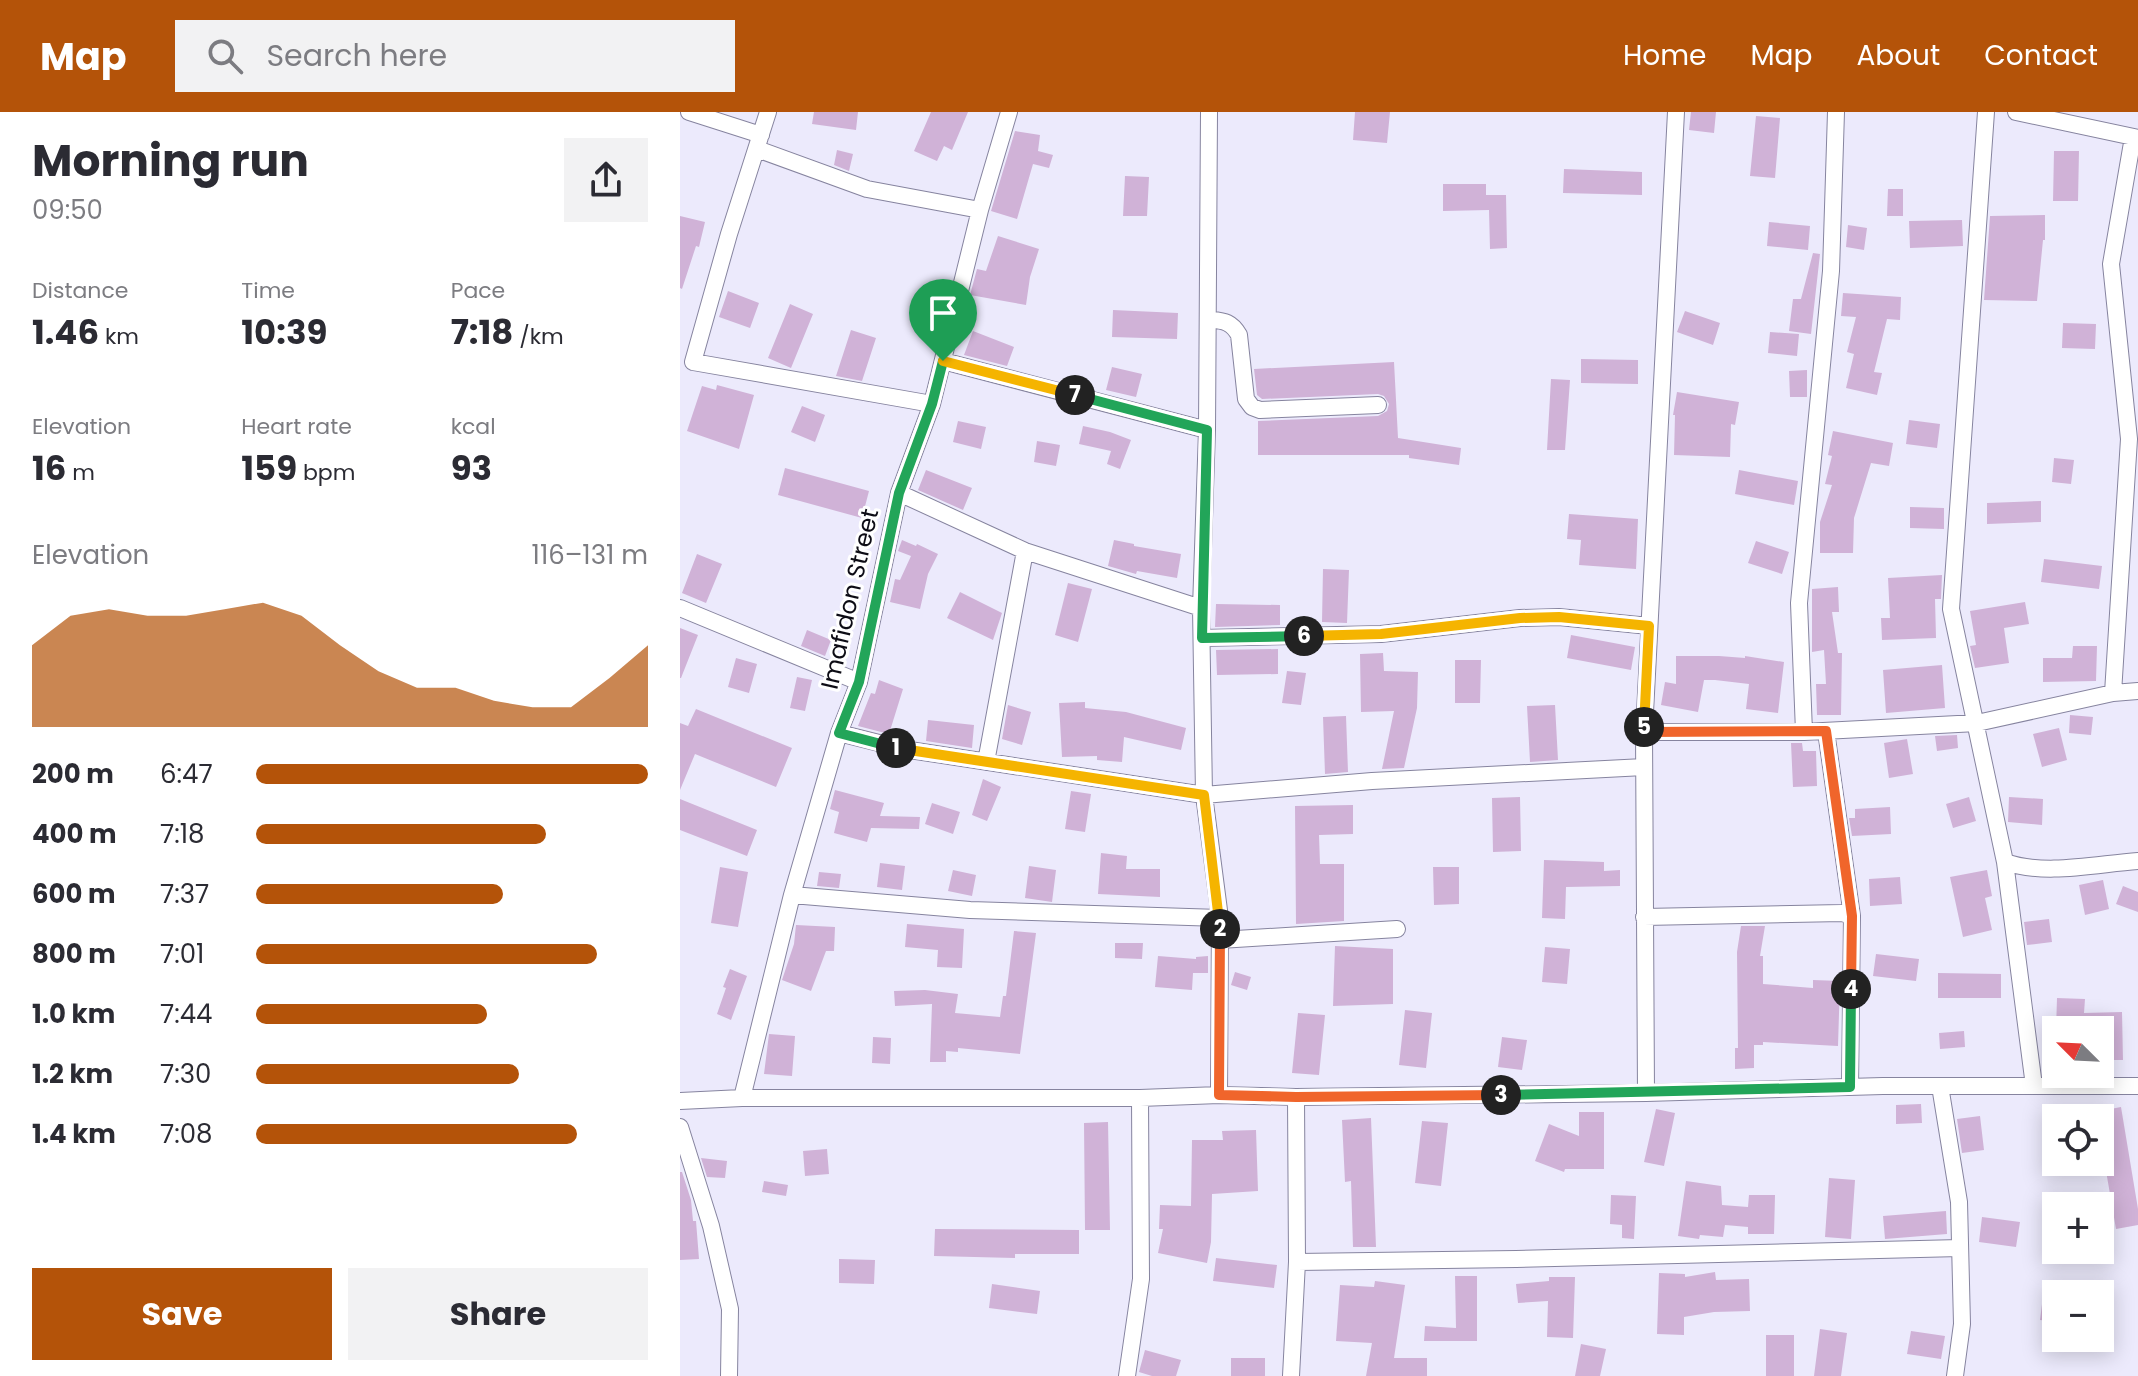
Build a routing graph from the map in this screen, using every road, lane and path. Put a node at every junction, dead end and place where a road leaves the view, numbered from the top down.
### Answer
1 (689, 112) edge
2 (768, 112) edge
3 (1009, 112) edge
4 (1209, 112) edge
5 (1676, 112) edge
6 (1836, 112) edge
7 (1986, 112) edge
8 (2016, 112) edge
9 (2045, 116) edge
10 (2136, 138) edge
11 (759, 142) junction
12 (980, 210) junction
13 (1208, 319) junction
14 (686, 360) edge
15 (943, 361) junction
16 (932, 404) junction
17 (1378, 405) dead end
18 (1207, 430) junction
19 (899, 493) junction
20 (1025, 551) junction
21 (680, 608) edge
22 (1201, 608) junction
23 (1649, 626) junction
24 (1202, 638) junction
25 (859, 682) junction
26 (2138, 691) edge
27 (2113, 693) junction
28 (1977, 723) junction
29 (1826, 731) junction
30 (1644, 732) junction
31 (1804, 732) junction
32 (839, 733) junction
33 (986, 762) junction
34 (1644, 767) junction
35 (1204, 795) junction
36 (2138, 861) edge
37 (2005, 862) junction
38 (792, 895) junction
39 (1852, 916) junction
40 (1644, 917) junction
41 (1220, 918) junction
42 (1397, 929) dead end
43 (1220, 940) junction
44 (1940, 1086) junction
45 (2034, 1086) junction
46 (2138, 1086) edge
47 (1850, 1087) junction
48 (1646, 1093) junction
49 (1219, 1095) junction
50 (1296, 1097) junction
51 (742, 1098) junction
52 (1140, 1098) junction
53 (680, 1101) edge
54 (680, 1127) edge
55 (1960, 1248) junction
56 (1297, 1262) junction
57 (729, 1376) edge
58 (1127, 1376) edge
59 (1291, 1376) edge
60 (1955, 1376) edge

1 - 11 street
2 - 11 street
3 - 12 street, Imafidon Street
4 - 13 street
5 - 23 street
6 - 31 street
7 - 28 street
8 - 9 street
9 - 10 street
10 - 27 street
11 - 12 street
11 - 14 street
12 - 15 street, Imafidon Street
13 - 17 street
13 - 18 street
14 - 16 street
15 - 16 street, Imafidon Street
15 - 18 street
16 - 19 street, Imafidon Street
18 - 22 street
19 - 20 street
19 - 25 street, Imafidon Street
20 - 22 street
20 - 33 street
21 - 25 street
22 - 24 street
23 - 24 street
23 - 30 street
24 - 35 street
25 - 32 street, Imafidon Street
26 - 27 street
27 - 28 street
28 - 29 street
28 - 37 street
29 - 31 street
29 - 39 street
30 - 31 street
30 - 34 street
32 - 33 street
32 - 38 street, Imafidon Street
33 - 35 street
34 - 35 street
34 - 40 street
35 - 41 street
36 - 37 street
37 - 45 street
38 - 41 street
38 - 51 street, Imafidon Street
39 - 40 street
39 - 47 street
40 - 48 street
41 - 43 street
42 - 43 street
43 - 49 street
44 - 45 street
44 - 47 street
44 - 55 street
45 - 46 street
47 - 48 street
48 - 50 street
49 - 50 street
49 - 52 street
50 - 56 street
51 - 52 street
51 - 53 street
52 - 58 street
54 - 57 street
55 - 56 street
55 - 60 street
56 - 59 street

